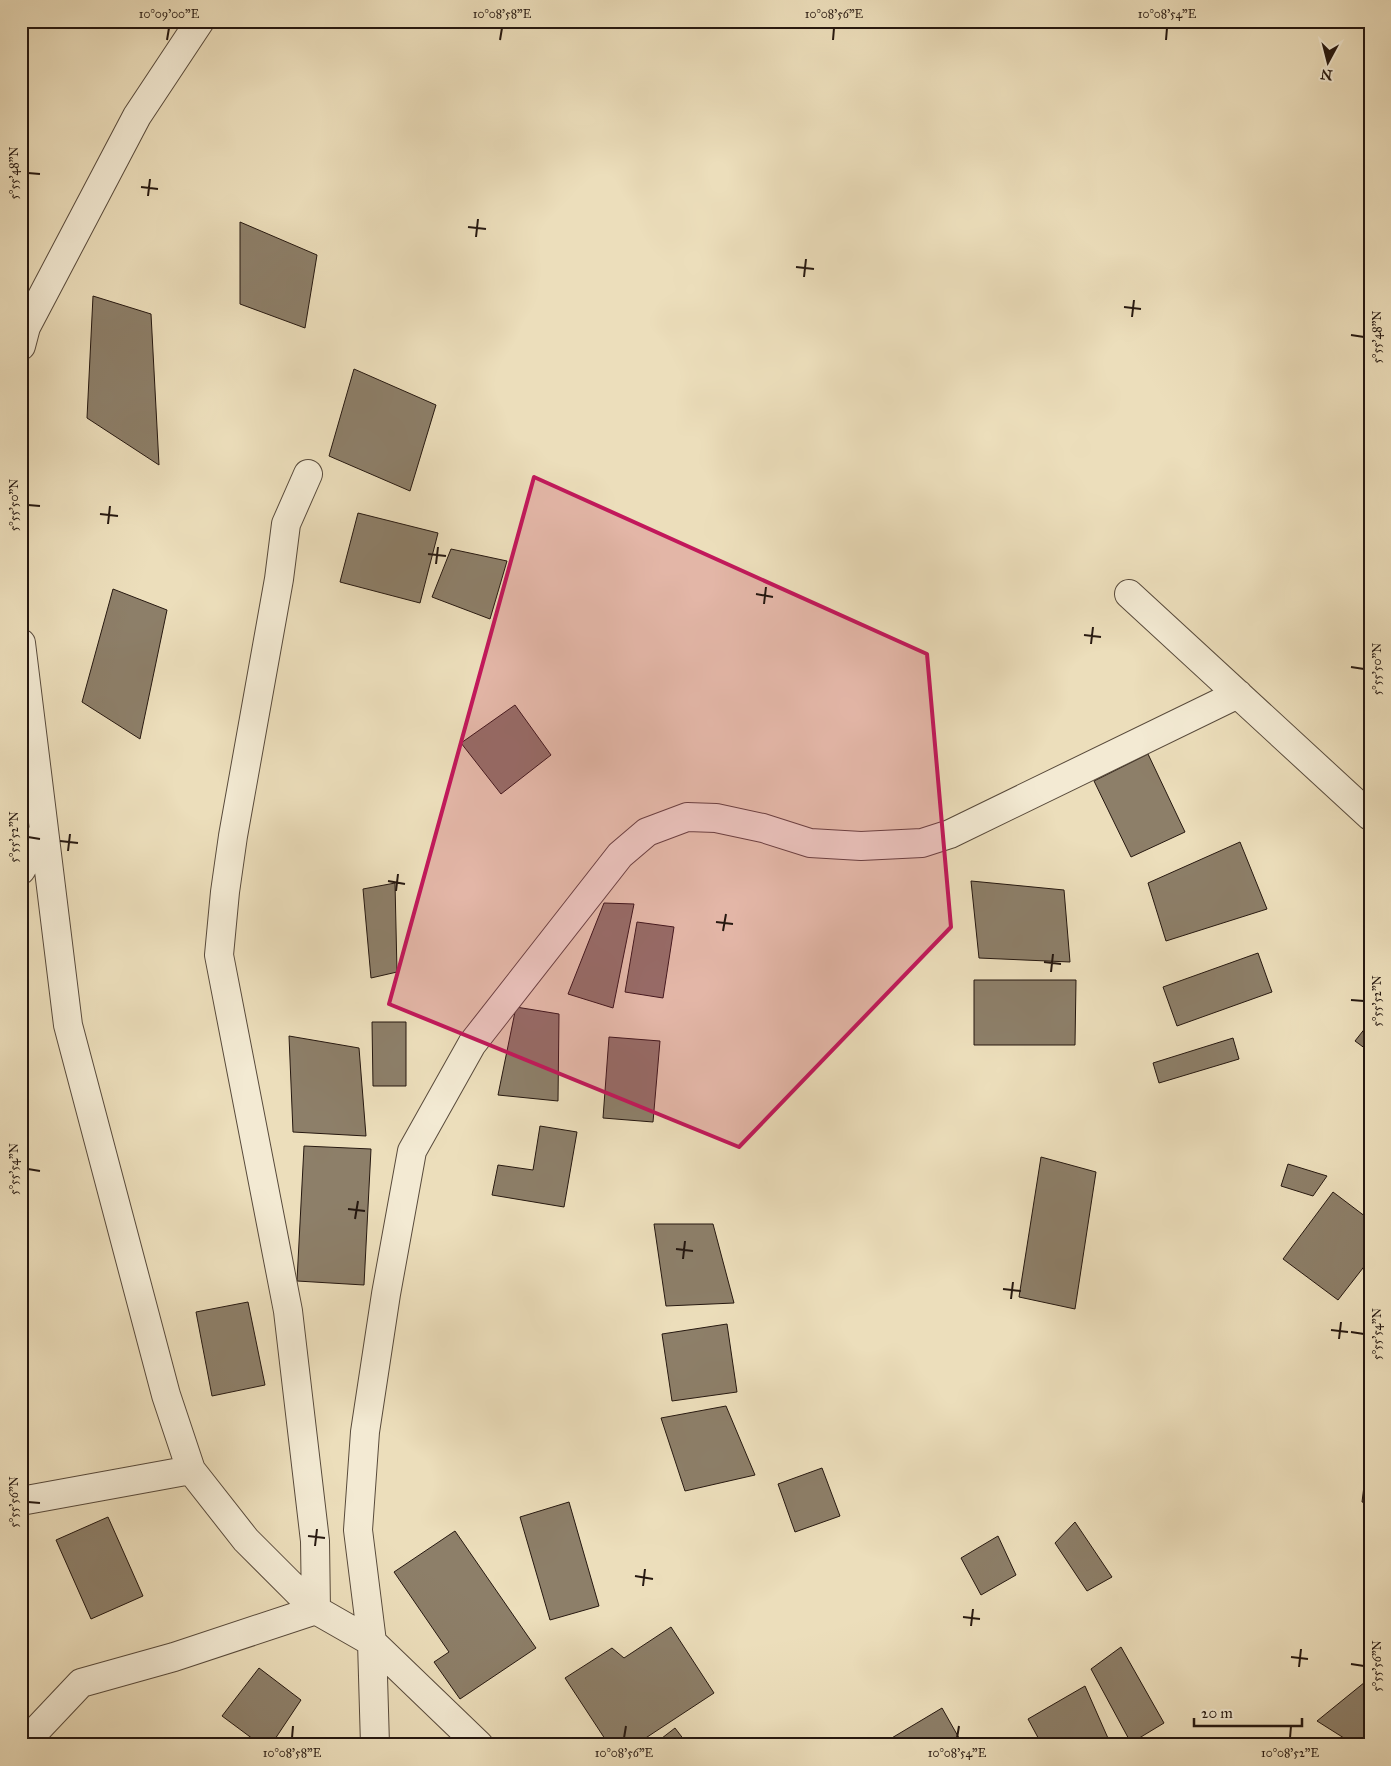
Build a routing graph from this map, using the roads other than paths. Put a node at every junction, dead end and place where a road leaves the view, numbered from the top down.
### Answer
1 (200, 21) edge
2 (21, 346) edge
3 (308, 474) dead end
4 (1130, 594) dead end
5 (21, 643) edge
6 (1238, 694) junction
7 (1370, 816) edge
8 (44, 830) junction
9 (21, 870) edge
10 (191, 1470) junction
11 (21, 1501) edge
12 (316, 1610) junction
13 (372, 1642) junction
14 (26, 1745) edge
15 (375, 1745) edge
16 (479, 1745) edge

1 - 2 street
3 - 12 street
4 - 6 street
5 - 8 street
6 - 7 street
6 - 13 street
8 - 9 street
8 - 10 street
10 - 11 street
10 - 12 street
12 - 13 street
12 - 14 street
13 - 15 street
13 - 16 street

